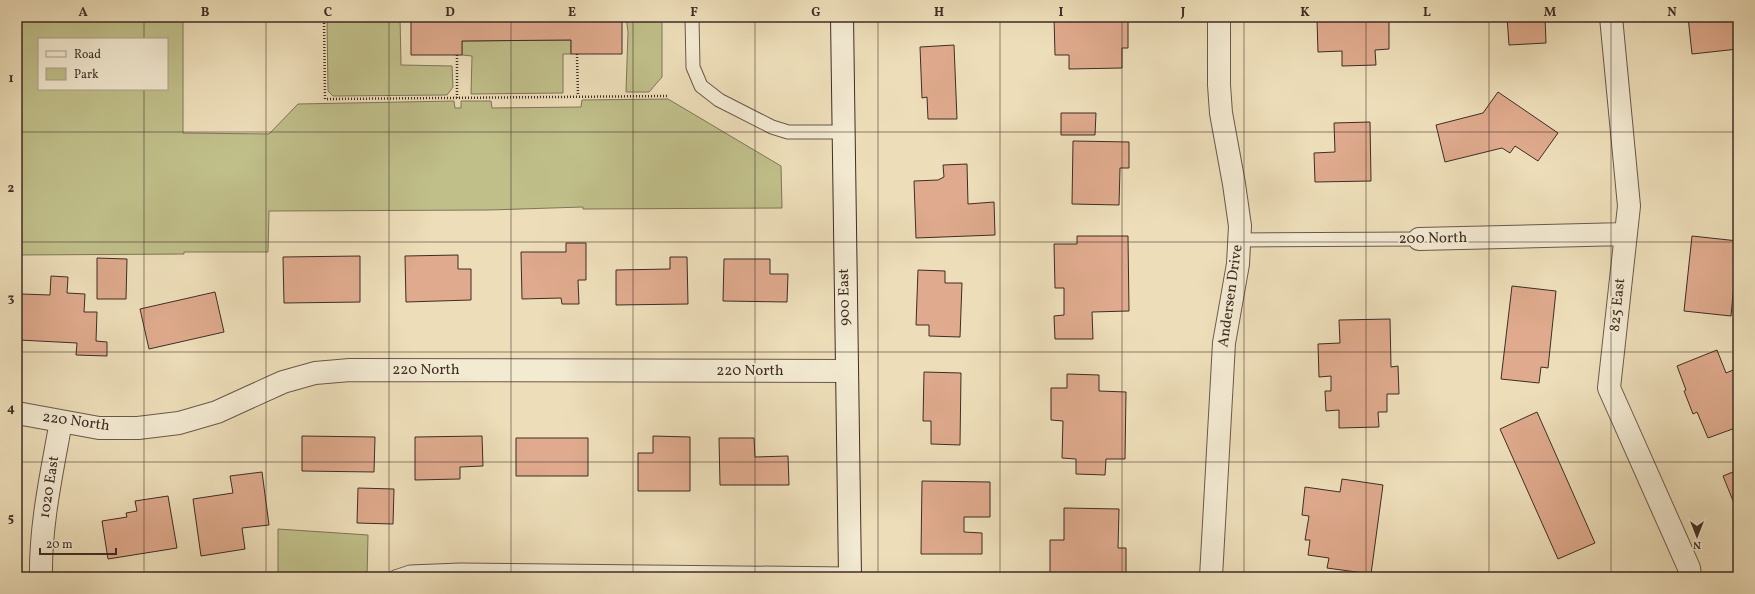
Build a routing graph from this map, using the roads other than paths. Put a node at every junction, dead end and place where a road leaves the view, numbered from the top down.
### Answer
1 (692, 17) edge
2 (842, 17) edge
3 (1219, 17) edge
4 (1611, 17) edge
5 (843, 132) junction
6 (1626, 234) junction
7 (1419, 239) joint
8 (1240, 240) junction
9 (846, 371) junction
10 (17, 413) edge
11 (61, 421) junction
12 (459, 574) edge
13 (850, 575) edge
14 (41, 577) edge
15 (395, 577) edge
16 (1211, 577) edge
17 (1690, 577) edge

1 - 5 lane
2 - 5 street, 900 East
3 - 8 street, Andersen Drive
4 - 6 street, 825 East
5 - 9 street, 900 East
6 - 7 street, 200 North
6 - 17 street, 825 East
7 - 8 lane, 200 North
8 - 16 street, Andersen Drive
9 - 11 street, 220 North
9 - 13 street, 900 East
10 - 11 street, 220 North
11 - 14 street, 1020 East
12 - 13 lane
12 - 15 lane

